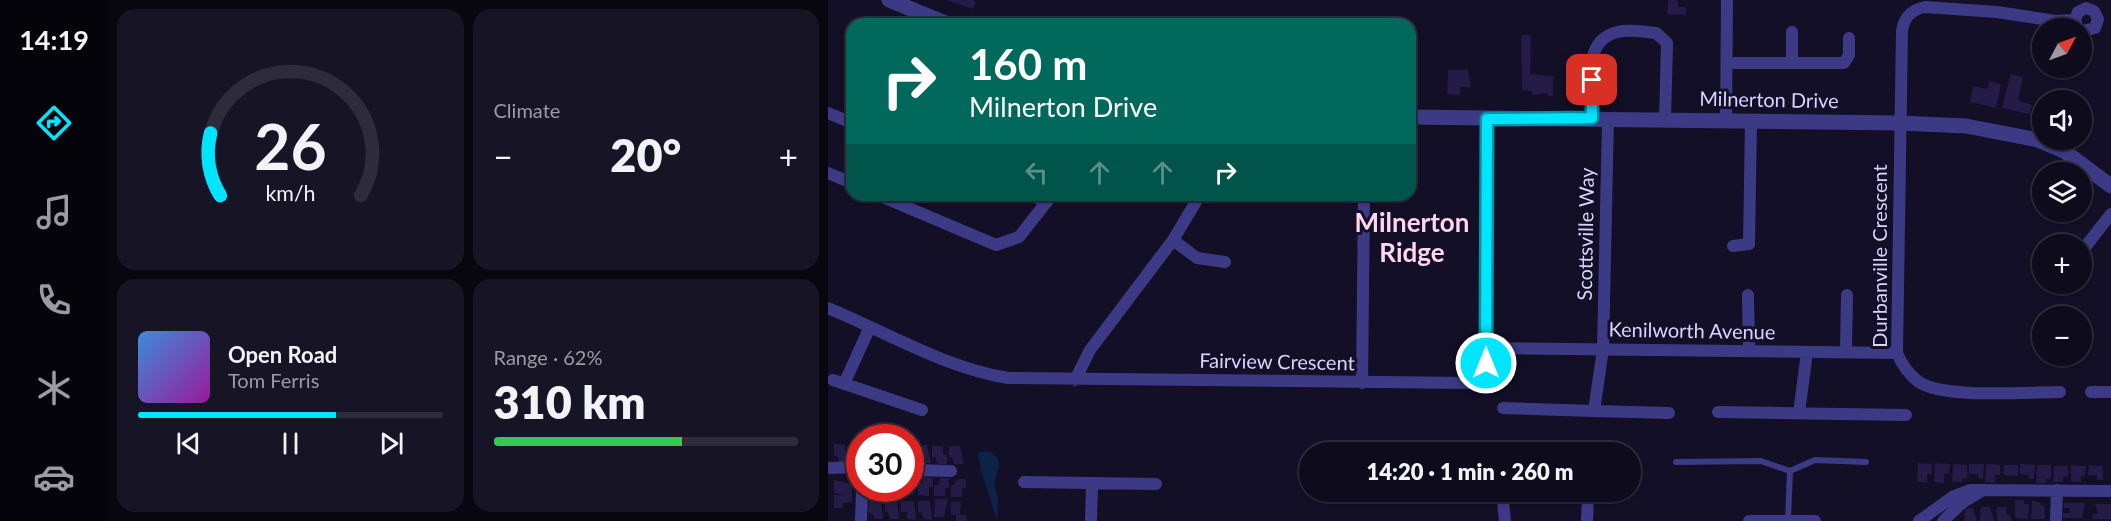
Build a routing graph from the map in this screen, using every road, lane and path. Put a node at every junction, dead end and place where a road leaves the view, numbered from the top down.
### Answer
1 (889, 0) edge
2 (1728, 0) edge
3 (933, 18) edge
4 (2036, 18) edge
5 (1792, 32) dead end
6 (1849, 38) dead end
7 (1728, 63) junction
8 (1792, 63) junction
9 (828, 114) edge
10 (1416, 117) edge
11 (1487, 119) junction
12 (1600, 119) junction
13 (1665, 120) junction
14 (846, 121) edge
15 (1726, 121) junction
16 (1751, 121) junction
17 (1900, 123) junction
18 (828, 173) edge
19 (846, 180) edge
20 (2111, 186) edge
21 (893, 201) edge
22 (1048, 201) edge
23 (1196, 201) edge
24 (1364, 201) edge
25 (2111, 214) edge
26 (2092, 238) edge
27 (1173, 240) junction
28 (1733, 246) dead end
29 (1225, 262) dead end
30 (1748, 295) dead end
31 (1847, 295) dead end
32 (828, 308) edge
33 (869, 329) junction
34 (1486, 348) junction
35 (1603, 349) junction
36 (1749, 351) junction
37 (1807, 352) junction
38 (1846, 352) junction
39 (1897, 353) junction
40 (1075, 380) junction
41 (1362, 383) junction
42 (2060, 392) dead end
43 (2091, 392) dead end
44 (2111, 392) edge
45 (1503, 408) dead end
46 (922, 410) dead end
47 (1594, 411) junction
48 (1718, 412) dead end
49 (1669, 413) dead end
50 (1799, 413) junction
51 (1906, 415) dead end
52 (1676, 462) dead end
53 (1866, 462) dead end
54 (846, 467) edge
55 (828, 468) edge
56 (924, 470) edge
57 (951, 471) dead end
58 (1790, 471) junction
59 (1024, 482) dead end
60 (1156, 484) dead end
61 (1092, 485) junction
62 (2057, 490) junction
63 (2111, 491) edge
64 (1980, 492) junction
65 (862, 502) edge
66 (1503, 502) edge
67 (1588, 502) edge
68 (1788, 520) edge
69 (861, 521) edge
70 (1091, 521) edge
71 (1505, 521) edge
72 (1587, 521) edge
73 (1749, 521) edge
74 (1815, 521) edge
75 (1919, 521) edge
76 (1943, 521) edge
77 (2056, 521) edge

1 - 3 street
2 - 7 street
4 - 17 street, Durbanville Crescent
5 - 8 street
6 - 8 street
7 - 8 street
7 - 15 street
9 - 14 street
10 - 11 street, Milnerton Drive
11 - 12 street, Milnerton Drive
11 - 34 street, Fairview Crescent
12 - 13 street, Milnerton Drive
12 - 13 street, Scottsville Way
12 - 35 street, Scottsville Way
13 - 15 street, Milnerton Drive
15 - 16 street, Milnerton Drive
16 - 17 street, Milnerton Drive
16 - 28 street
17 - 20 street, Milnerton Drive
17 - 39 street, Durbanville Crescent
18 - 19 street
21 - 22 street
23 - 27 street
24 - 41 street
25 - 26 street
27 - 29 street
27 - 40 street
30 - 36 street
31 - 38 street
32 - 33 street, Fairview Crescent
33 - 40 street, Fairview Crescent
33 - 46 street
34 - 35 street, Kenilworth Avenue
34 - 41 street, Fairview Crescent
35 - 36 street, Kenilworth Avenue
35 - 47 street, Scottsville Way
36 - 37 street, Kenilworth Avenue
37 - 38 street, Kenilworth Avenue
37 - 50 street
38 - 39 street, Kenilworth Avenue
39 - 42 street, Durbanville Crescent
40 - 41 street, Fairview Crescent
43 - 44 street
45 - 47 street
47 - 49 street
48 - 50 street
50 - 51 street
52 - 58 lane
53 - 58 lane
54 - 55 street
56 - 57 street
58 - 68 lane
59 - 61 street
60 - 61 street
61 - 70 street
62 - 63 street
62 - 64 street
62 - 77 street
64 - 75 street
64 - 76 street
65 - 69 street
66 - 71 street
67 - 72 street
68 - 73 street
68 - 74 street

